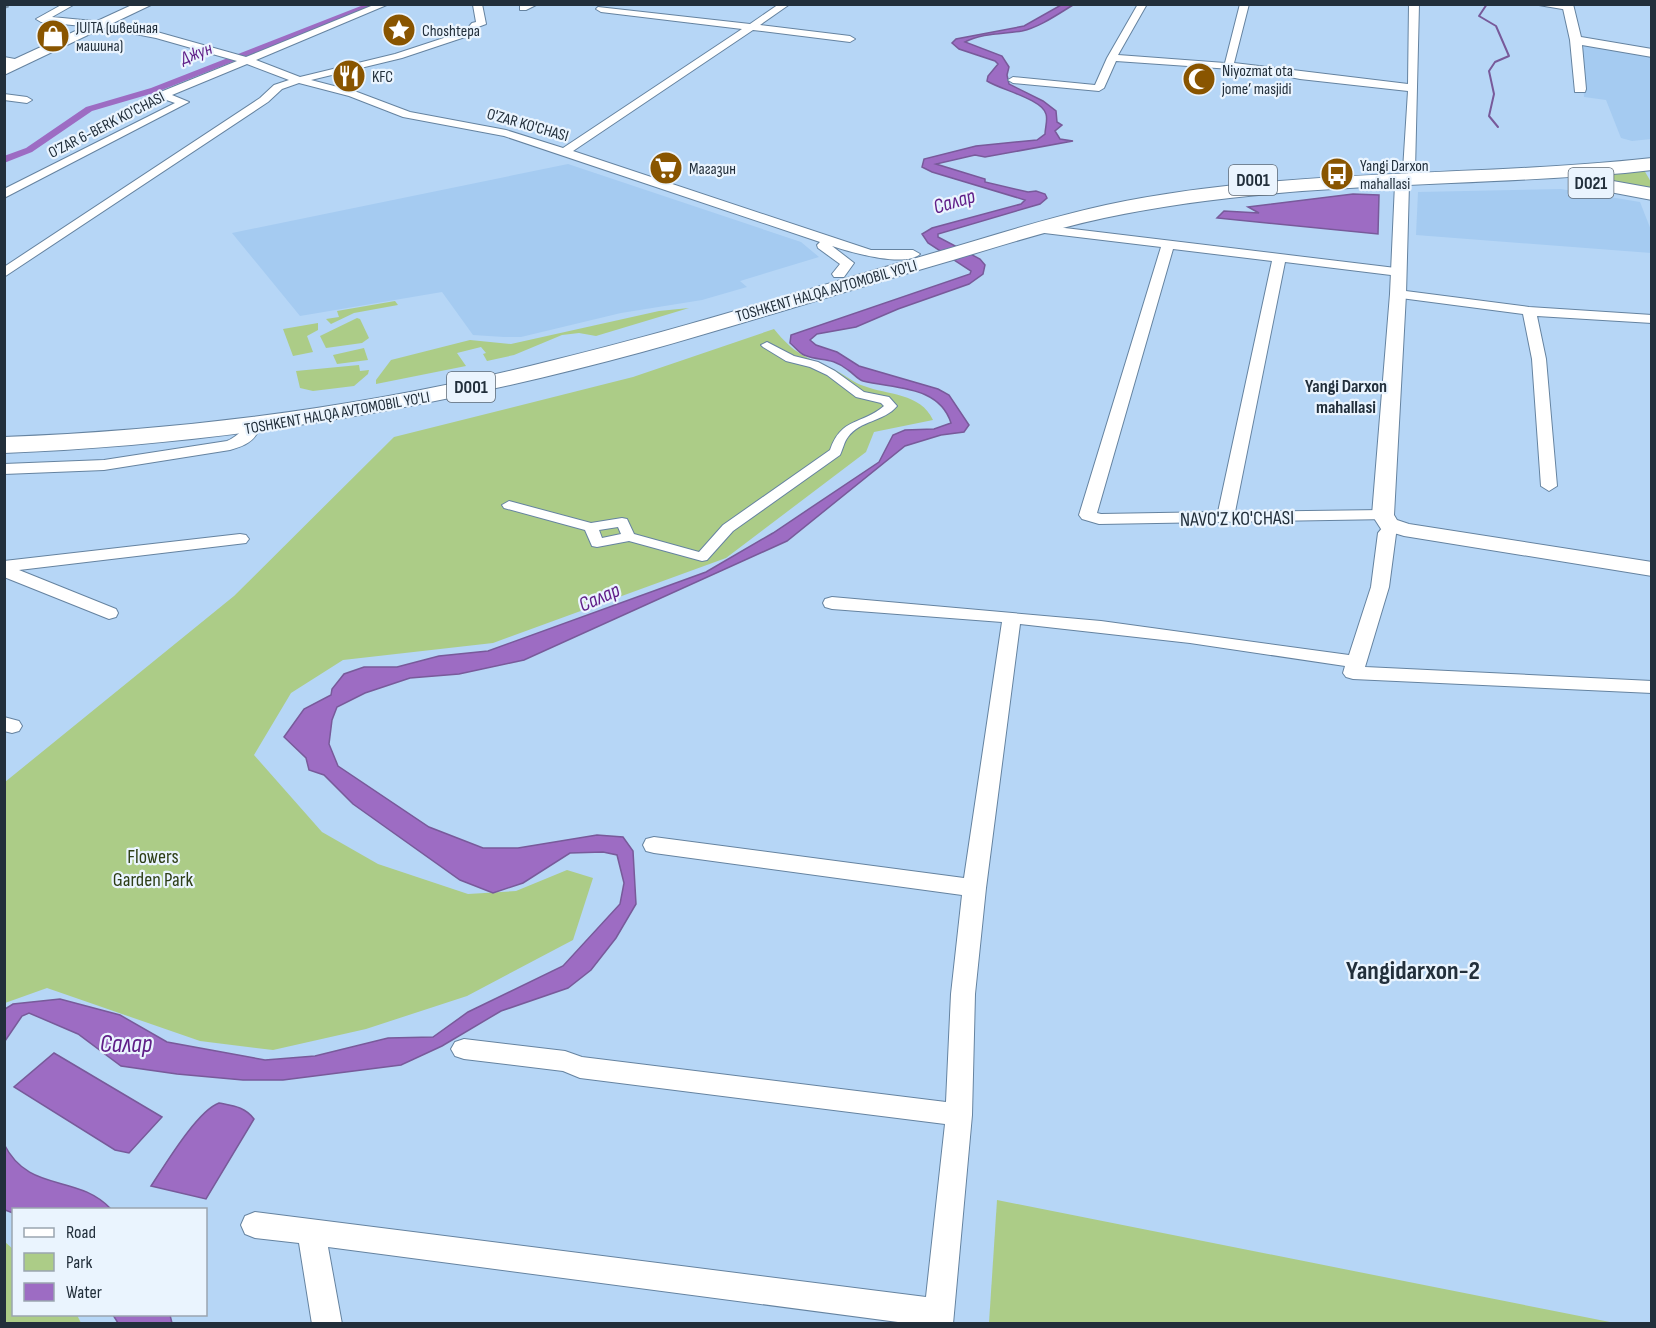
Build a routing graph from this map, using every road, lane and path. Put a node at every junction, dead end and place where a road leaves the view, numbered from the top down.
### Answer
1 (71, 4) edge
2 (134, 4) edge
3 (146, 4) edge
4 (385, 4) edge
5 (534, 4) edge
6 (786, 4) edge
7 (1143, 4) edge
8 (1245, 4) edge
9 (1414, 4) edge
10 (1537, 4) edge
11 (478, 5) edge
12 (1568, 6) edge
13 (523, 8) dead end
14 (601, 9) dead end
15 (97, 24) junction
16 (753, 27) junction
17 (850, 39) dead end
18 (1576, 40) junction
19 (1652, 53) edge
20 (1112, 57) junction
21 (246, 60) junction
22 (6, 64) edge
23 (1229, 65) junction
24 (272, 71) junction
25 (299, 80) junction
26 (1013, 80) dead end
27 (278, 87) junction
28 (1413, 88) junction
29 (1581, 89) dead end
30 (4, 97) edge
31 (27, 100) dead end
32 (1652, 147) edge
33 (566, 151) junction
34 (1652, 156) edge
35 (1652, 164) edge
36 (1536, 169) junction
37 (1404, 174) junction
38 (4, 194) edge
39 (1652, 194) edge
40 (1088, 210) junction
41 (745, 213) junction
42 (1040, 229) junction
43 (977, 241) junction
44 (1168, 244) junction
45 (919, 257) junction
46 (1279, 258) junction
47 (1399, 272) junction
48 (4, 273) edge
49 (838, 274) junction
50 (1398, 294) junction
51 (1529, 311) junction
52 (1652, 319) edge
53 (766, 345) dead end
54 (584, 353) junction
55 (4, 428) edge
56 (252, 428) junction
57 (4, 445) edge
58 (4, 470) edge
59 (1549, 486) dead end
60 (509, 504) dead end
61 (1225, 518) junction
62 (1388, 520) junction
63 (240, 539) dead end
64 (4, 568) edge
65 (1652, 569) edge
66 (832, 603) dead end
67 (109, 613) dead end
68 (1012, 617) junction
69 (1356, 661) junction
70 (1652, 687) edge
71 (654, 846) dead end
72 (974, 888) junction
73 (464, 1048) dead end
74 (959, 1115) junction
75 (255, 1225) dead end
76 (311, 1233) junction
77 (938, 1318) edge
78 (327, 1323) edge

1 - 15 street, O'ZAR KO'CHASI
2 - 15 main road
3 - 15 main road
4 - 21 street
5 - 13 street
6 - 16 street
7 - 20 street
8 - 23 street
9 - 28 street
10 - 12 street
11 - 25 street
12 - 18 street
14 - 16 street
15 - 21 street, O'ZAR KO'CHASI
15 - 22 main road
16 - 17 street
16 - 33 street
18 - 19 street
18 - 29 street
20 - 23 street
20 - 26 street
21 - 24 street, O'ZAR KO'CHASI
21 - 38 street, O'ZAR 6-BERK KO'CHASI
23 - 28 street
24 - 25 street, O'ZAR KO'CHASI
24 - 27 street
25 - 27 street
25 - 33 street, O'ZAR KO'CHASI
27 - 48 street
28 - 37 street
30 - 31 street
32 - 36 highway
33 - 41 street, O'ZAR KO'CHASI
34 - 36 highway, TOSHKENT HALQA AVTOMOBIL YO'LI / D001
35 - 36 highway, TOSHKENT HALQA AVTOMOBIL YO'LI / D001
36 - 37 highway, TOSHKENT HALQA AVTOMOBIL YO'LI / D001
36 - 39 highway, D021
37 - 40 highway, TOSHKENT HALQA AVTOMOBIL YO'LI / D001
37 - 47 street
40 - 42 highway, TOSHKENT HALQA AVTOMOBIL YO'LI / D001
40 - 43 highway, TOSHKENT HALQA AVTOMOBIL YO'LI / D001
41 - 45 street, O'ZAR KO'CHASI
41 - 49 street, O'ZAR KO'CHASI
42 - 43 highway, TOSHKENT HALQA AVTOMOBIL YO'LI / D001
42 - 44 street
43 - 45 highway, TOSHKENT HALQA AVTOMOBIL YO'LI
44 - 46 street
44 - 61 street, NAVO'Z KO'CHASI
45 - 49 highway, TOSHKENT HALQA AVTOMOBIL YO'LI / D001
45 - 54 highway, TOSHKENT HALQA AVTOMOBIL YO'LI / D001
46 - 47 street
46 - 61 street
47 - 50 street
49 - 54 highway, TOSHKENT HALQA AVTOMOBIL YO'LI / D001
50 - 51 street
50 - 62 street
51 - 52 street
51 - 59 street
53 - 60 street
54 - 55 highway, TOSHKENT HALQA AVTOMOBIL YO'LI / D001
54 - 56 highway, TOSHKENT HALQA AVTOMOBIL YO'LI / D001
56 - 57 highway, TOSHKENT HALQA AVTOMOBIL YO'LI / D001
56 - 58 street
61 - 62 street, NAVO'Z KO'CHASI
62 - 65 street, NAVO'Z KO'CHASI
62 - 69 street
63 - 64 street
64 - 67 street
66 - 68 street
68 - 69 street
68 - 72 street
69 - 70 street
71 - 72 street
72 - 74 street
73 - 74 street
74 - 77 street
75 - 76 street
76 - 77 street
76 - 78 street

